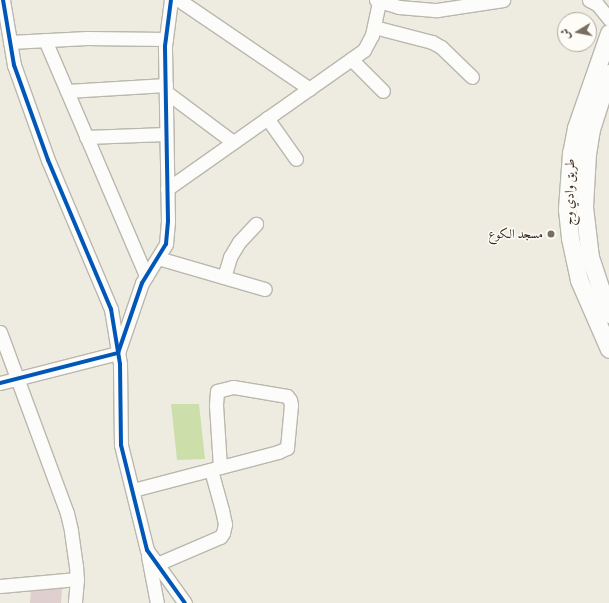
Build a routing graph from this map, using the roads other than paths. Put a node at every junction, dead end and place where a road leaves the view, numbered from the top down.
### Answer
1 (2, 0) edge
2 (171, 0) edge
3 (179, 0) edge
4 (378, 0) edge
5 (503, 0) edge
6 (589, 0) edge
7 (609, 19) edge
8 (374, 27) junction
9 (609, 33) edge
10 (166, 39) junction
11 (45, 40) junction
12 (10, 42) junction
13 (351, 59) junction
14 (609, 74) edge
15 (472, 77) dead end
16 (166, 89) junction
17 (310, 89) junction
18 (67, 91) junction
19 (383, 91) dead end
20 (605, 94) edge
21 (267, 118) junction
22 (166, 134) junction
23 (86, 137) junction
24 (233, 142) junction
25 (296, 159) dead end
26 (167, 188) junction
27 (256, 224) dead end
28 (158, 258) junction
29 (146, 276) junction
30 (224, 277) junction
31 (265, 289) dead end
32 (609, 314) edge
33 (0, 332) edge
34 (609, 349) edge
35 (118, 353) junction
36 (18, 378) junction
37 (0, 383) edge
38 (216, 469) junction
39 (133, 490) junction
40 (147, 550) junction
41 (157, 564) junction
42 (77, 579) junction
43 (0, 586) edge
44 (76, 603) edge
45 (157, 603) edge
46 (185, 603) edge

1 - 12 street
2 - 10 street
3 - 17 street
4 - 5 street
4 - 8 street
6 - 7 street
8 - 13 street
8 - 15 street
9 - 34 main road, طريق وادي وج
10 - 11 street
10 - 16 street
11 - 12 street
11 - 18 street
12 - 35 street
13 - 17 street
13 - 19 street
14 - 20 main road, طريق وادي وج
16 - 18 street
16 - 22 street
16 - 24 street
17 - 21 street
18 - 23 street
20 - 32 main road, طريق وادي وج
21 - 24 street
21 - 25 street
22 - 23 street
22 - 26 street
23 - 29 street
24 - 26 street
26 - 28 street
27 - 30 street
28 - 29 street
28 - 30 street
29 - 35 street
30 - 31 street
33 - 36 street
35 - 36 street
35 - 39 street
36 - 37 street
36 - 42 street
38 - 38 street
38 - 39 street
38 - 41 street
39 - 40 street
40 - 41 street
40 - 45 street
41 - 46 street
42 - 43 street
42 - 44 street

